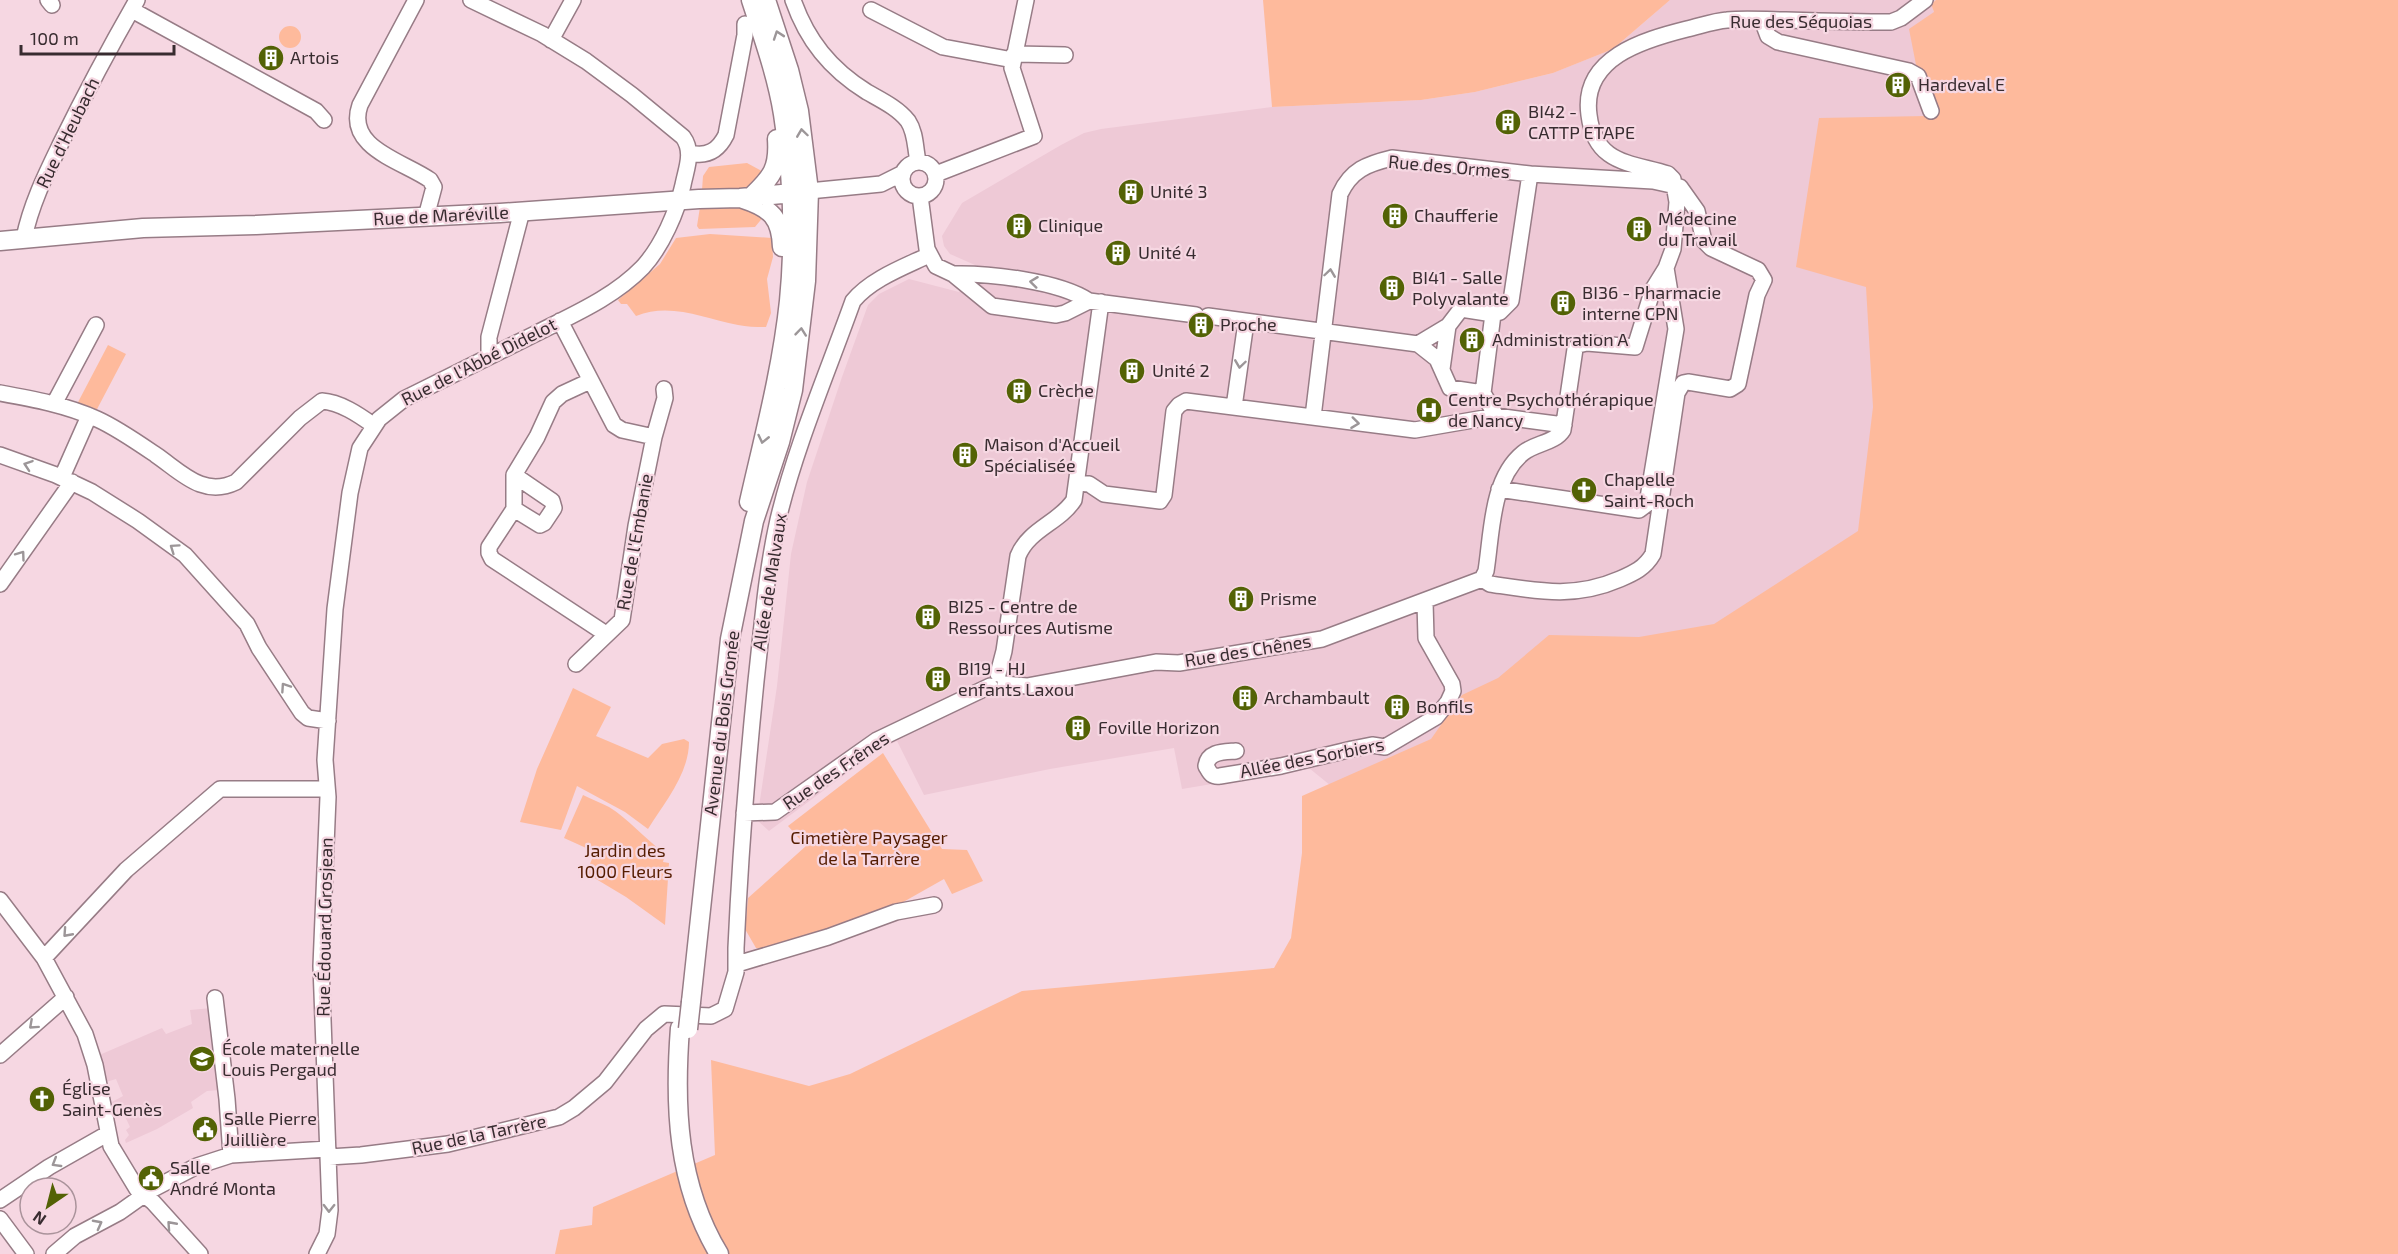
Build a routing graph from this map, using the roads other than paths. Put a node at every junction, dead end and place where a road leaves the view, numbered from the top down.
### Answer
1 (416, 0) edge
2 (471, 0) edge
3 (573, 0) edge
4 (751, 0) edge
5 (766, 0) edge
6 (793, 0) edge
7 (1026, 0) edge
8 (1924, 0) edge
9 (135, 5) edge
10 (871, 10) dead end
11 (1762, 20) junction
12 (745, 24) dead end
13 (551, 40) junction
14 (1065, 55) dead end
15 (1013, 57) junction
16 (1931, 111) dead end
17 (783, 112) junction
18 (324, 120) dead end
19 (690, 153) junction
20 (918, 161) junction
21 (903, 173) junction
22 (936, 174) junction
23 (1530, 174) junction
24 (881, 184) junction
25 (1674, 186) junction
26 (801, 192) junction
27 (913, 193) junction
28 (746, 197) junction
29 (679, 201) junction
30 (522, 211) junction
31 (426, 217) junction
32 (24, 238) junction
33 (0, 241) edge
34 (929, 255) junction
35 (1666, 268) junction
36 (953, 274) junction
37 (1095, 302) junction
38 (1493, 314) junction
39 (560, 321) junction
40 (1246, 322) junction
41 (96, 325) dead end
42 (1448, 326) junction
43 (1322, 331) junction
44 (1418, 344) junction
45 (489, 357) junction
46 (1442, 369) junction
47 (590, 381) junction
48 (776, 382) junction
49 (664, 389) dead end
50 (0, 393) edge
51 (1483, 393) junction
52 (54, 404) junction
53 (1234, 407) junction
54 (89, 416) junction
55 (1313, 417) junction
56 (1490, 417) junction
57 (373, 425) junction
58 (1564, 425) junction
59 (654, 437) junction
60 (0, 455) edge
61 (514, 475) junction
62 (67, 480) junction
63 (1077, 483) junction
64 (1499, 489) junction
65 (514, 509) junction
66 (1482, 579) junction
67 (0, 584) edge
68 (1425, 602) junction
69 (606, 634) junction
70 (576, 664) dead end
71 (998, 682) junction
72 (328, 705) joint
73 (327, 721) junction
74 (1236, 751) dead end
75 (327, 789) junction
76 (744, 813) junction
77 (0, 900) edge
78 (934, 905) dead end
79 (44, 958) junction
80 (737, 964) junction
81 (66, 997) junction
82 (215, 998) dead end
83 (687, 1001) junction
84 (684, 1029) junction
85 (0, 1055) edge
86 (107, 1134) junction
87 (329, 1153) junction
88 (231, 1155) junction
89 (144, 1194) junction
90 (0, 1200) edge
91 (0, 1219) edge
92 (26, 1254) edge
93 (54, 1254) edge
94 (200, 1254) edge
95 (316, 1254) edge
96 (719, 1254) edge
97 (729, 1254) edge

1 - 31 street
2 - 13 street
3 - 13 street
4 - 17 main road
26 -> 5 main road
6 - 20 street
7 - 15 street
8 - 11 street, Rue des Séquoias
9 - 18 street
9 - 32 street, Rue d'Heubach
10 - 15 street
11 - 16 street
11 - 25 street, Rue des Séquoias
12 - 19 street
13 - 19 street
14 - 15 street
15 - 22 street
17 - 26 main road
17 - 28 main road
19 - 29 street, Rue de l'Abbé Didelot
20 - 21 street
20 - 22 street
21 - 24 street, Rue de Maréville
21 - 27 street
22 - 27 street
23 - 25 street, Rue des Ormes
23 - 38 street
43 -> 23 street, Rue des Ormes
24 - 26 street, Rue de Maréville
24 - 27 street, Rue de Maréville
25 - 35 street
25 - 66 street, Rue des Séquoias
26 - 28 main road, Rue de Maréville
26 - 48 main road, Avenue du Bois Gronée
83 -> 26 main road, Avenue du Bois Gronée
27 - 34 street
28 - 29 main road, Rue de Maréville
28 - 48 main road
29 - 30 main road, Rue de Maréville
29 - 39 street, Rue de l'Abbé Didelot
30 - 31 main road, Rue de Maréville
30 - 45 street
31 - 32 main road, Rue de Maréville
32 - 33 main road, Rue de Maréville
34 - 36 street
34 - 76 street, Allée de Malvaux
35 - 58 street
35 - 64 street
37 -> 36 street
36 - 37 street
37 - 40 street
37 - 63 street
38 - 42 street
38 - 51 street
39 - 45 street, Rue de l'Abbé Didelot
39 - 47 street
40 - 43 street
40 -> 53 street
41 - 52 street
42 - 44 street
42 - 46 street
43 - 44 street
43 - 55 street, Rue des Ormes
44 - 46 street
45 - 57 street, Rue de l'Abbé Didelot
46 - 51 street
47 - 59 street
47 - 61 street
48 -> 83 main road, Avenue du Bois Gronée
49 - 59 street, Rue de l'Embanie
50 - 52 street
51 - 56 street
52 - 54 street
53 - 55 street
53 - 63 street
54 - 57 street
54 - 62 street
55 -> 56 street
56 - 58 street
57 - 72 street, Rue de l'Abbé Didelot
58 - 64 street
59 - 69 street, Rue de l'Embanie
62 -> 60 street
61 - 65 street
61 - 65 street
67 -> 62 street
73 -> 62 street
63 - 71 street
64 - 66 street
65 - 69 street
66 - 68 street, Rue des Chênes
68 - 71 street, Rue des Chênes
68 - 74 street, Allée des Sorbiers
69 - 70 street, Rue de l'Embanie
71 - 76 street, Rue des Frênes
72 - 73 street, Rue Édouard Grosjean
73 - 75 street, Rue Édouard Grosjean
75 -> 79 street
75 - 87 street, Rue Édouard Grosjean
76 - 80 street, Allée de Malvaux
77 - 79 street
78 - 80 street
79 - 81 street
80 - 87 street, Rue de la Tarrère
81 -> 85 street
81 - 86 street
82 - 88 street
83 - 84 main road, Avenue du Bois Gronée
84 - 96 main road, Avenue du Bois Gronée
84 - 97 main road, Avenue du Bois Gronée
86 - 89 street
86 -> 90 street
87 - 88 street
87 -> 95 street, Rue Édouard Grosjean
88 - 89 street
93 -> 89 street
94 -> 89 street
91 - 92 street

